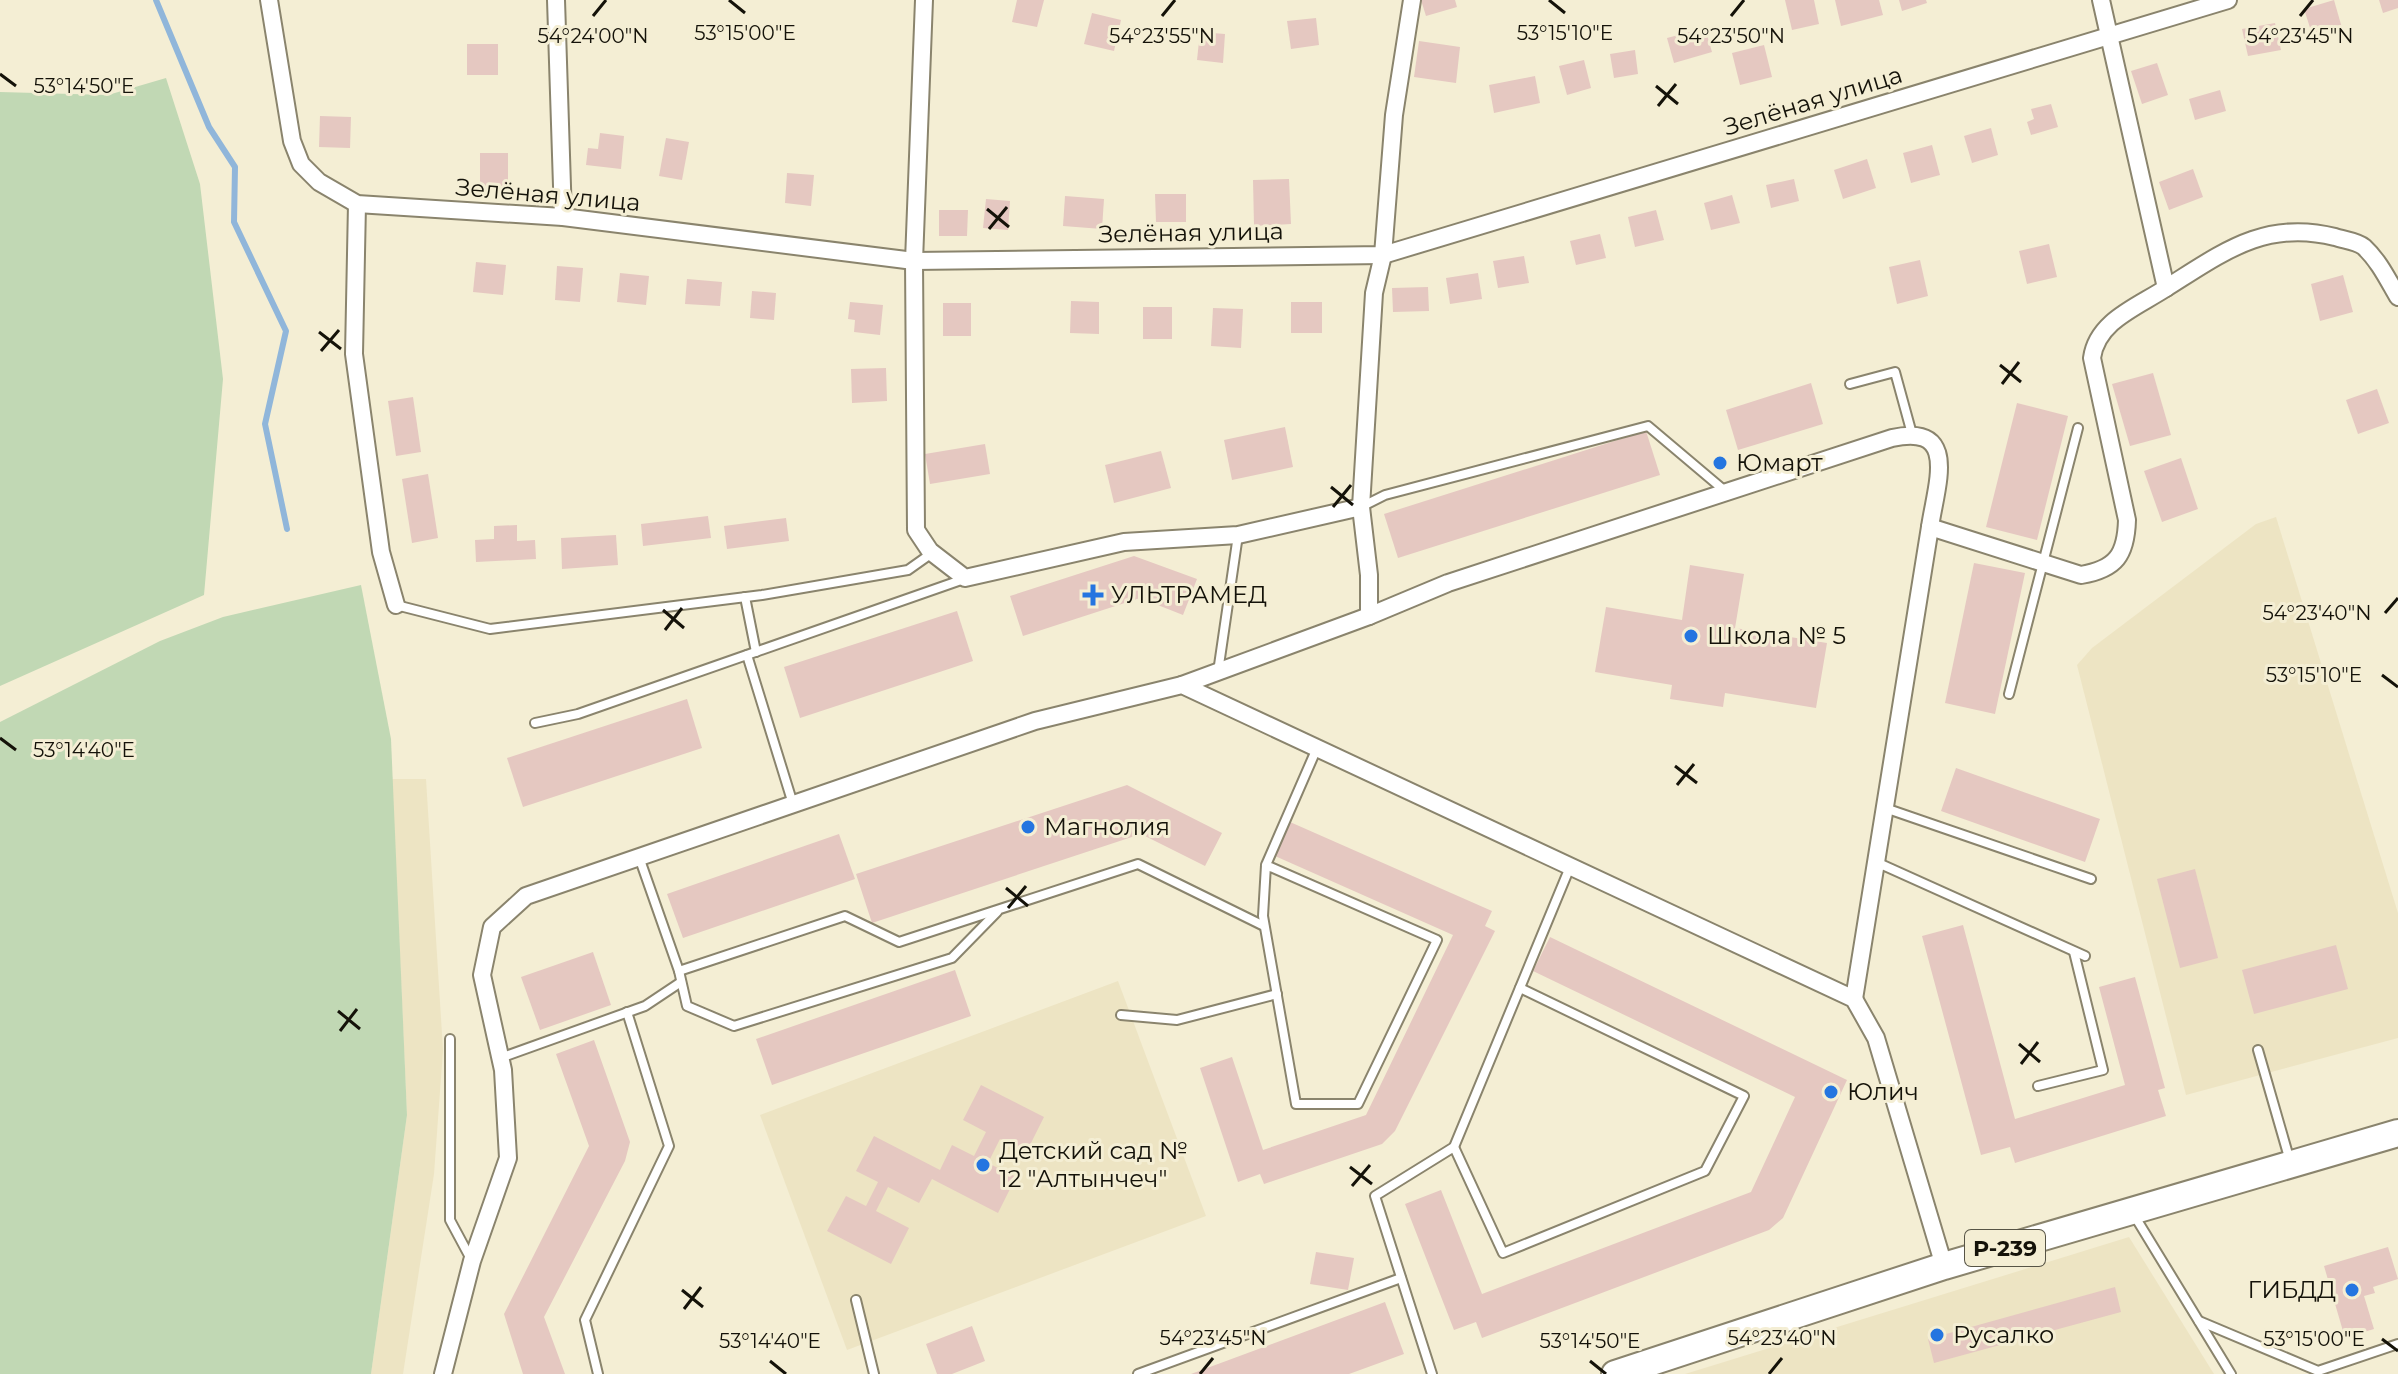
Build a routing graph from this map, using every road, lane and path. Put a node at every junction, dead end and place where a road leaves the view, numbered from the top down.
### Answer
1 (269, 0) edge
2 (556, 0) edge
3 (924, 0) edge
4 (1412, 0) edge
5 (2101, 0) edge
6 (2228, 0) edge
7 (2110, 37) junction
8 (357, 204) junction
9 (563, 217) junction
10 (1383, 255) junction
11 (914, 261) junction
12 (2166, 288) junction
13 (2398, 297) edge
14 (1850, 384) dead end
15 (2078, 428) dead end
16 (1912, 434) junction
17 (1726, 492) junction
18 (1361, 507) junction
19 (1930, 527) junction
20 (1238, 535) junction
21 (932, 553) junction
22 (2043, 563) junction
23 (965, 578) junction
24 (745, 597) junction
25 (396, 605) joint
26 (1369, 616) junction
27 (751, 654) junction
28 (1218, 672) junction
29 (1182, 685) junction
30 (2009, 694) dead end
31 (535, 723) dead end
32 (1317, 748) junction
33 (793, 804) junction
34 (1885, 808) junction
35 (639, 857) junction
36 (1876, 862) junction
37 (1266, 865) junction
38 (1570, 867) junction
39 (2091, 879) dead end
40 (1000, 909) junction
41 (1264, 926) junction
42 (2074, 952) junction
43 (2085, 956) dead end
44 (679, 971) junction
45 (681, 982) junction
46 (1520, 988) junction
47 (1277, 994) junction
48 (1854, 999) junction
49 (627, 1012) junction
50 (1121, 1015) dead end
51 (450, 1039) dead end
52 (2258, 1050) dead end
53 (500, 1058) junction
54 (2038, 1086) dead end
55 (2398, 1133) edge
56 (1454, 1147) junction
57 (2291, 1165) junction
58 (2131, 1211) junction
59 (472, 1261) junction
60 (1944, 1266) junction
61 (1401, 1278) junction
62 (856, 1300) dead end
63 (2199, 1321) junction
64 (2398, 1344) edge
65 (443, 1374) edge
66 (598, 1374) edge
67 (874, 1374) edge
68 (1138, 1374) edge
69 (1432, 1374) edge
70 (1615, 1374) edge
71 (2231, 1374) edge

1 - 8 street, Зелёная улица
2 - 9 street
3 - 11 street
4 - 10 street
5 - 7 street
6 - 7 street, Зелёная улица
7 - 10 street, Зелёная улица
7 - 12 street
8 - 9 street, Зелёная улица
8 - 25 street
9 - 11 street, Зелёная улица
10 - 11 street, Зелёная улица
10 - 18 street
11 - 21 street
12 - 13 street
12 - 22 street
14 - 16 lane
15 - 22 lane
16 - 17 street
16 - 19 street
17 - 18 lane
17 - 26 street
18 - 20 street
18 - 26 street
19 - 22 street
19 - 34 street
20 - 23 street
20 - 28 lane
21 - 23 street
21 - 24 lane
22 - 30 lane
23 - 27 lane
24 - 25 lane
24 - 27 lane
26 - 28 street
27 - 31 lane
27 - 33 lane
28 - 29 street
29 - 32 street
29 - 33 street
32 - 37 lane
32 - 38 street
33 - 35 street
34 - 36 street
34 - 39 lane
35 - 44 lane
35 - 53 street
36 - 42 lane
36 - 48 street
37 - 41 lane
37 - 47 lane
38 - 46 lane
38 - 48 street
40 - 41 lane
40 - 44 lane
40 - 45 lane
41 - 47 lane
42 - 43 lane
42 - 54 lane
44 - 45 lane
45 - 49 lane
46 - 56 lane
46 - 56 lane
47 - 50 lane
48 - 60 street
49 - 53 lane
49 - 66 lane
51 - 59 lane
52 - 57 lane
53 - 59 street
55 - 57 highway, Р-239
56 - 61 lane
57 - 58 highway, Р-239
58 - 60 highway, Р-239
58 - 63 lane
59 - 65 street
60 - 70 highway, Р-239
61 - 68 lane
61 - 69 lane
62 - 67 lane
63 - 64 lane
63 - 71 lane

